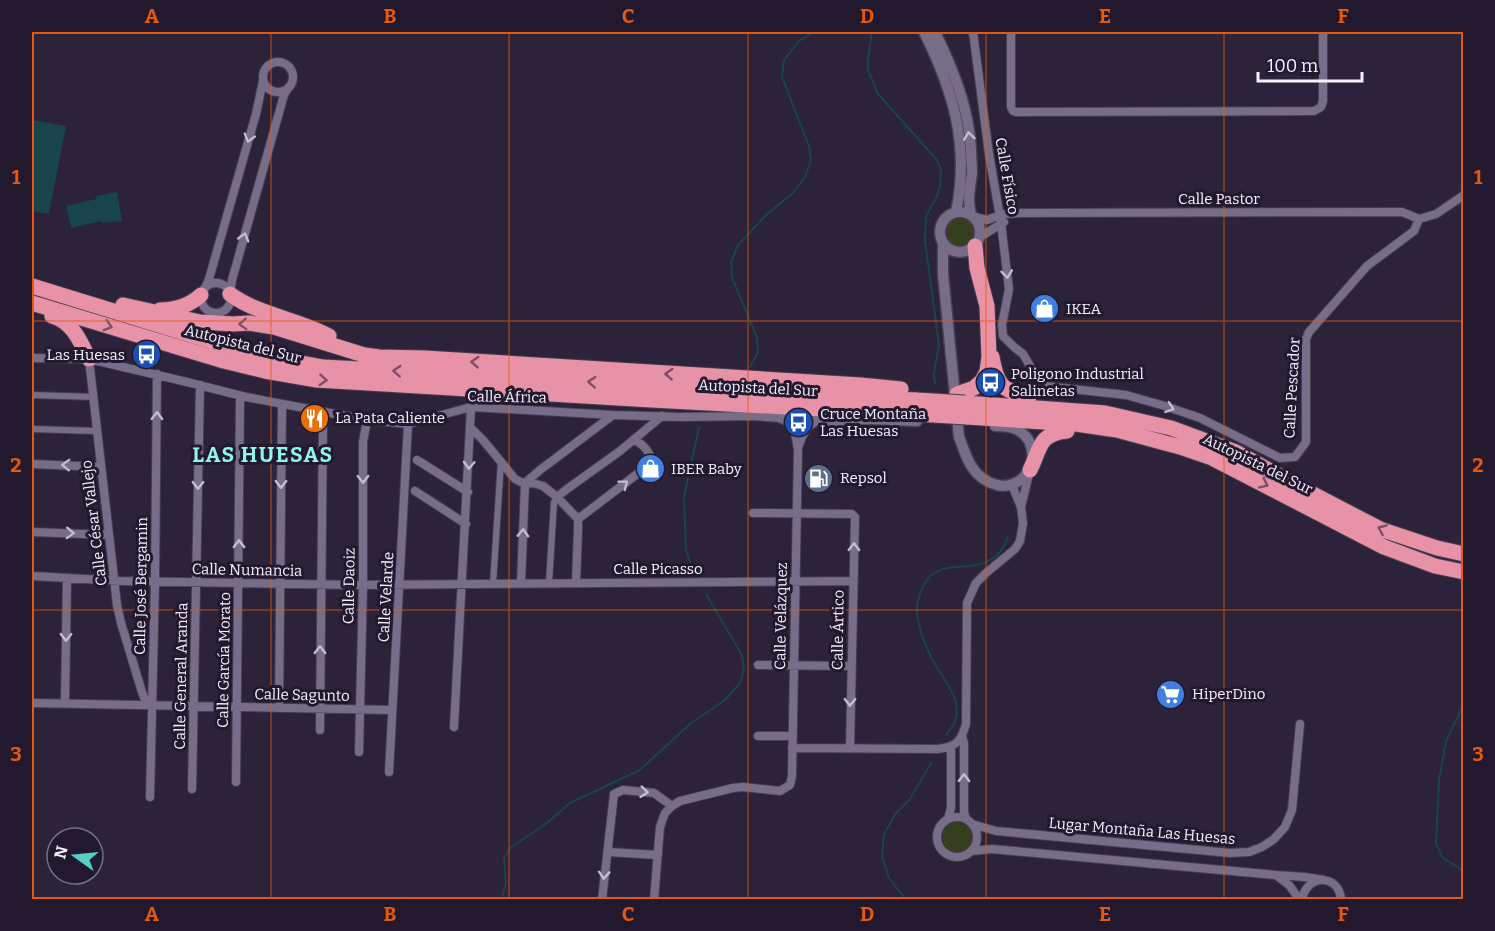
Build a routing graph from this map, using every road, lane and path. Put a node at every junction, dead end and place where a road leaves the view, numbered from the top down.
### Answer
1 (924, 32) edge
2 (935, 32) edge
3 (973, 32) edge
4 (1011, 32) edge
5 (1323, 32) edge
6 (263, 81) junction
7 (288, 88) junction
8 (1464, 195) edge
9 (997, 198) junction
10 (956, 212) junction
11 (1016, 214) junction
12 (973, 216) junction
13 (1000, 219) junction
14 (1419, 219) junction
15 (944, 244) junction
16 (969, 247) junction
17 (943, 274) junction
18 (32, 284) edge
19 (203, 291) junction
20 (230, 294) junction
21 (32, 303) edge
22 (125, 305) junction
23 (32, 310) edge
24 (1002, 325) joint
25 (990, 345) junction
26 (379, 357) junction
27 (32, 358) edge
28 (89, 360) junction
29 (157, 375) junction
30 (200, 385) junction
31 (32, 394) edge
32 (242, 396) junction
33 (94, 397) junction
34 (1029, 398) junction
35 (652, 400) junction
36 (282, 405) junction
37 (471, 406) junction
38 (916, 406) junction
39 (964, 406) junction
40 (727, 410) junction
41 (1080, 411) junction
42 (325, 413) junction
43 (613, 415) junction
44 (662, 416) junction
45 (752, 416) junction
46 (781, 418) junction
47 (869, 419) junction
48 (367, 420) junction
49 (817, 421) junction
50 (408, 423) junction
51 (1006, 426) junction
52 (471, 428) junction
53 (32, 429) edge
54 (646, 430) junction
55 (97, 431) junction
56 (1067, 431) junction
57 (633, 440) junction
58 (643, 446) junction
59 (798, 449) junction
60 (1212, 458) junction
61 (417, 460) dead end
62 (501, 460) junction
63 (32, 464) edge
64 (100, 467) junction
65 (1030, 470) junction
66 (525, 484) junction
67 (1011, 485) junction
68 (415, 491) dead end
69 (468, 492) junction
70 (557, 497) junction
71 (1021, 507) junction
72 (753, 513) dead end
73 (796, 513) junction
74 (578, 519) junction
75 (466, 524) junction
76 (32, 532) edge
77 (109, 535) junction
78 (1464, 554) edge
79 (1464, 572) edge
80 (32, 576) edge
81 (67, 578) junction
82 (795, 580) junction
83 (114, 581) junction
84 (853, 581) junction
85 (155, 582) junction
86 (196, 583) junction
87 (239, 583) junction
88 (521, 583) junction
89 (549, 583) junction
90 (576, 583) junction
91 (280, 584) junction
92 (462, 584) junction
93 (493, 584) junction
94 (321, 585) junction
95 (363, 585) junction
96 (400, 585) junction
97 (794, 664) junction
98 (758, 665) dead end
99 (851, 666) junction
100 (139, 682) junction
101 (153, 684) junction
102 (142, 692) junction
103 (32, 703) edge
104 (64, 703) junction
105 (132, 705) junction
106 (152, 705) junction
107 (194, 707) junction
108 (236, 707) junction
109 (279, 708) junction
110 (320, 708) junction
111 (360, 709) junction
112 (392, 710) junction
113 (1300, 724) dead end
114 (454, 727) dead end
115 (320, 730) dead end
116 (758, 736) dead end
117 (793, 736) junction
118 (962, 736) junction
119 (951, 747) junction
120 (792, 748) junction
121 (852, 748) junction
122 (359, 752) dead end
123 (389, 772) dead end
124 (236, 782) dead end
125 (192, 789) dead end
126 (150, 797) dead end
127 (672, 806) junction
128 (948, 819) junction
129 (969, 822) junction
130 (991, 831) junction
131 (976, 838) junction
132 (992, 849) junction
133 (971, 851) junction
134 (608, 852) junction
135 (658, 855) junction
136 (1276, 875) junction
137 (1324, 880) junction
138 (602, 900) edge
139 (654, 900) edge
140 (1301, 900) edge
141 (1341, 900) edge

1 - 10 street
12 -> 2 street
3 - 9 street, Calle Físico
4 - 5 street
6 - 7 street
6 - 7 street
6 -> 19 street
20 -> 7 street
8 - 14 street, Calle Pescador
9 - 11 street
9 - 13 street, Calle Físico
10 - 12 street
10 - 15 street
11 - 13 street, Calle Pastor
11 - 14 street, Calle Pastor
12 - 13 street, Calle Pastor
12 - 16 street
13 - 16 street, Calle Pastor
13 -> 24 street, Calle Físico
24 -> 14 street, Calle Pescador
15 - 16 street
15 - 17 street
16 - 17 street
16 - 25 highway
17 - 67 street
18 - 22 highway
38 -> 18 highway, Autopista del Sur
19 - 20 street
19 - 20 street
19 - 22 highway
20 - 26 highway
21 -> 35 highway, Autopista del Sur
26 -> 22 highway
23 - 28 highway
25 - 34 highway
25 - 39 highway
38 -> 26 highway
27 - 28 street, Calle África
28 - 29 street, Calle África
28 - 33 street, Calle César Vallejo
29 - 30 street, Calle África
85 -> 29 street, Calle José Bergamin
30 - 32 street, Calle África
30 -> 86 street, Calle General Aranda
31 - 33 street
32 - 36 street, Calle África
87 -> 32 street, Calle García Morato
33 - 55 street, Calle César Vallejo
34 - 39 highway
34 - 41 highway
35 - 38 highway, Autopista del Sur
35 - 40 highway
36 - 42 street, Calle África
36 -> 91 street
37 - 43 street, Calle África
37 - 50 street, Calle África
37 - 52 street
38 - 39 highway, Autopista del Sur, bridge
38 - 47 street
39 - 41 highway, Autopista del Sur
39 - 51 street
39 - 60 highway, Autopista del Sur
40 - 45 highway
40 - 47 highway
78 -> 41 highway, Autopista del Sur
42 - 48 street, Calle África
42 - 94 street
43 - 44 street, Calle África
43 - 66 street
44 - 45 street, Calle África
44 - 54 street
45 - 46 street, Calle África
46 - 49 street
46 - 59 street, Calle Velázquez
47 - 49 street
48 - 50 street, Calle África
48 -> 95 street, Calle Daoiz
49 - 59 street, Calle Velázquez
50 - 96 street, Calle Velarde
51 - 56 highway
51 - 65 street
52 - 62 street
52 -> 69 street
53 - 55 street
54 - 57 street
54 - 58 street
55 - 64 street, Calle César Vallejo
56 - 60 highway
56 - 65 highway
57 - 58 street
57 - 70 street
74 -> 58 street
59 - 73 street, Calle Velázquez
60 -> 79 highway, Autopista del Sur
61 - 69 street
62 - 66 street
62 - 93 street
64 -> 63 street
64 - 77 street, Calle César Vallejo
65 - 67 street
65 - 71 street
66 - 70 street
88 -> 66 street
67 - 71 street
68 - 75 street
69 - 75 street
70 - 74 street
70 - 89 street
71 - 118 street
72 - 73 street
73 - 82 street, Calle Velázquez
84 -> 73 street, Calle Ártico
74 - 90 street
75 - 92 street
76 -> 77 street
77 - 83 street, Calle César Vallejo
80 - 81 street, Calle Numancia
81 - 83 street, Calle Numancia
81 -> 104 street
82 - 84 street, Calle Picasso
82 - 90 street, Calle Picasso
82 - 97 street, Calle Velázquez
83 - 85 street, Calle Numancia
83 - 100 street, Calle César Vallejo
84 - 99 street, Calle Ártico
85 - 86 street, Calle Numancia
85 - 101 street, Calle José Bergamin
86 - 87 street, Calle Numancia
86 - 107 street, Calle General Aranda
87 - 91 street, Calle Numancia
87 - 108 street, Calle García Morato
88 - 89 street, Calle Picasso
88 - 93 street, Calle Picasso
89 - 90 street, Calle Picasso
91 - 94 street, Calle Numancia
91 - 109 street
92 - 93 street, Calle Picasso
92 - 96 street, Calle Numancia
92 - 114 street
94 - 95 street, Calle Numancia
110 -> 94 street
95 - 96 street, Calle Numancia
95 - 111 street, Calle Daoiz
96 - 112 street, Calle Velarde
97 - 98 street
97 - 99 street
97 - 117 street, Calle Velázquez
99 -> 121 street, Calle Ártico
100 - 101 street
100 - 102 street, Calle César Vallejo
101 - 106 street, Calle José Bergamin
102 - 105 street
102 - 106 street, Calle César Vallejo
103 - 104 street, Calle Sagunto
104 - 105 street, Calle Sagunto
105 - 106 street, Calle Sagunto
106 - 107 street, Calle Sagunto
106 - 126 street, Calle José Bergamin
107 - 108 street, Calle Sagunto
107 - 125 street, Calle General Aranda
108 - 109 street, Calle Sagunto
108 - 124 street, Calle García Morato
109 - 110 street, Calle Sagunto
110 - 111 street, Calle Sagunto
110 - 115 street
111 - 112 street, Calle Sagunto
111 - 122 street, Calle Daoiz
112 - 123 street, Calle Velarde
113 - 130 street, Lugar Montaña Las Huesas
116 - 117 street
117 - 120 street, Calle Velázquez
118 - 119 street
129 -> 118 street
119 - 121 street
119 - 128 street, Lugar Montaña Las Huesas
120 - 121 street
120 - 127 street, Calle Velázquez
134 -> 127 street
127 - 135 street
128 - 129 street, Lugar Montaña Las Huesas
128 - 133 street, Lugar Montaña Las Huesas
129 - 130 street, Lugar Montaña Las Huesas
129 - 131 street
130 - 131 street, Lugar Montaña Las Huesas
131 - 132 street, Lugar Montaña Las Huesas
131 - 133 street
132 - 133 street, Lugar Montaña Las Huesas
132 - 136 street, Lugar Montaña Las Huesas
134 - 135 street
134 -> 138 street
135 - 139 street
136 - 137 street, Lugar Montaña Las Huesas
136 - 140 street
137 - 140 street
137 - 141 street

